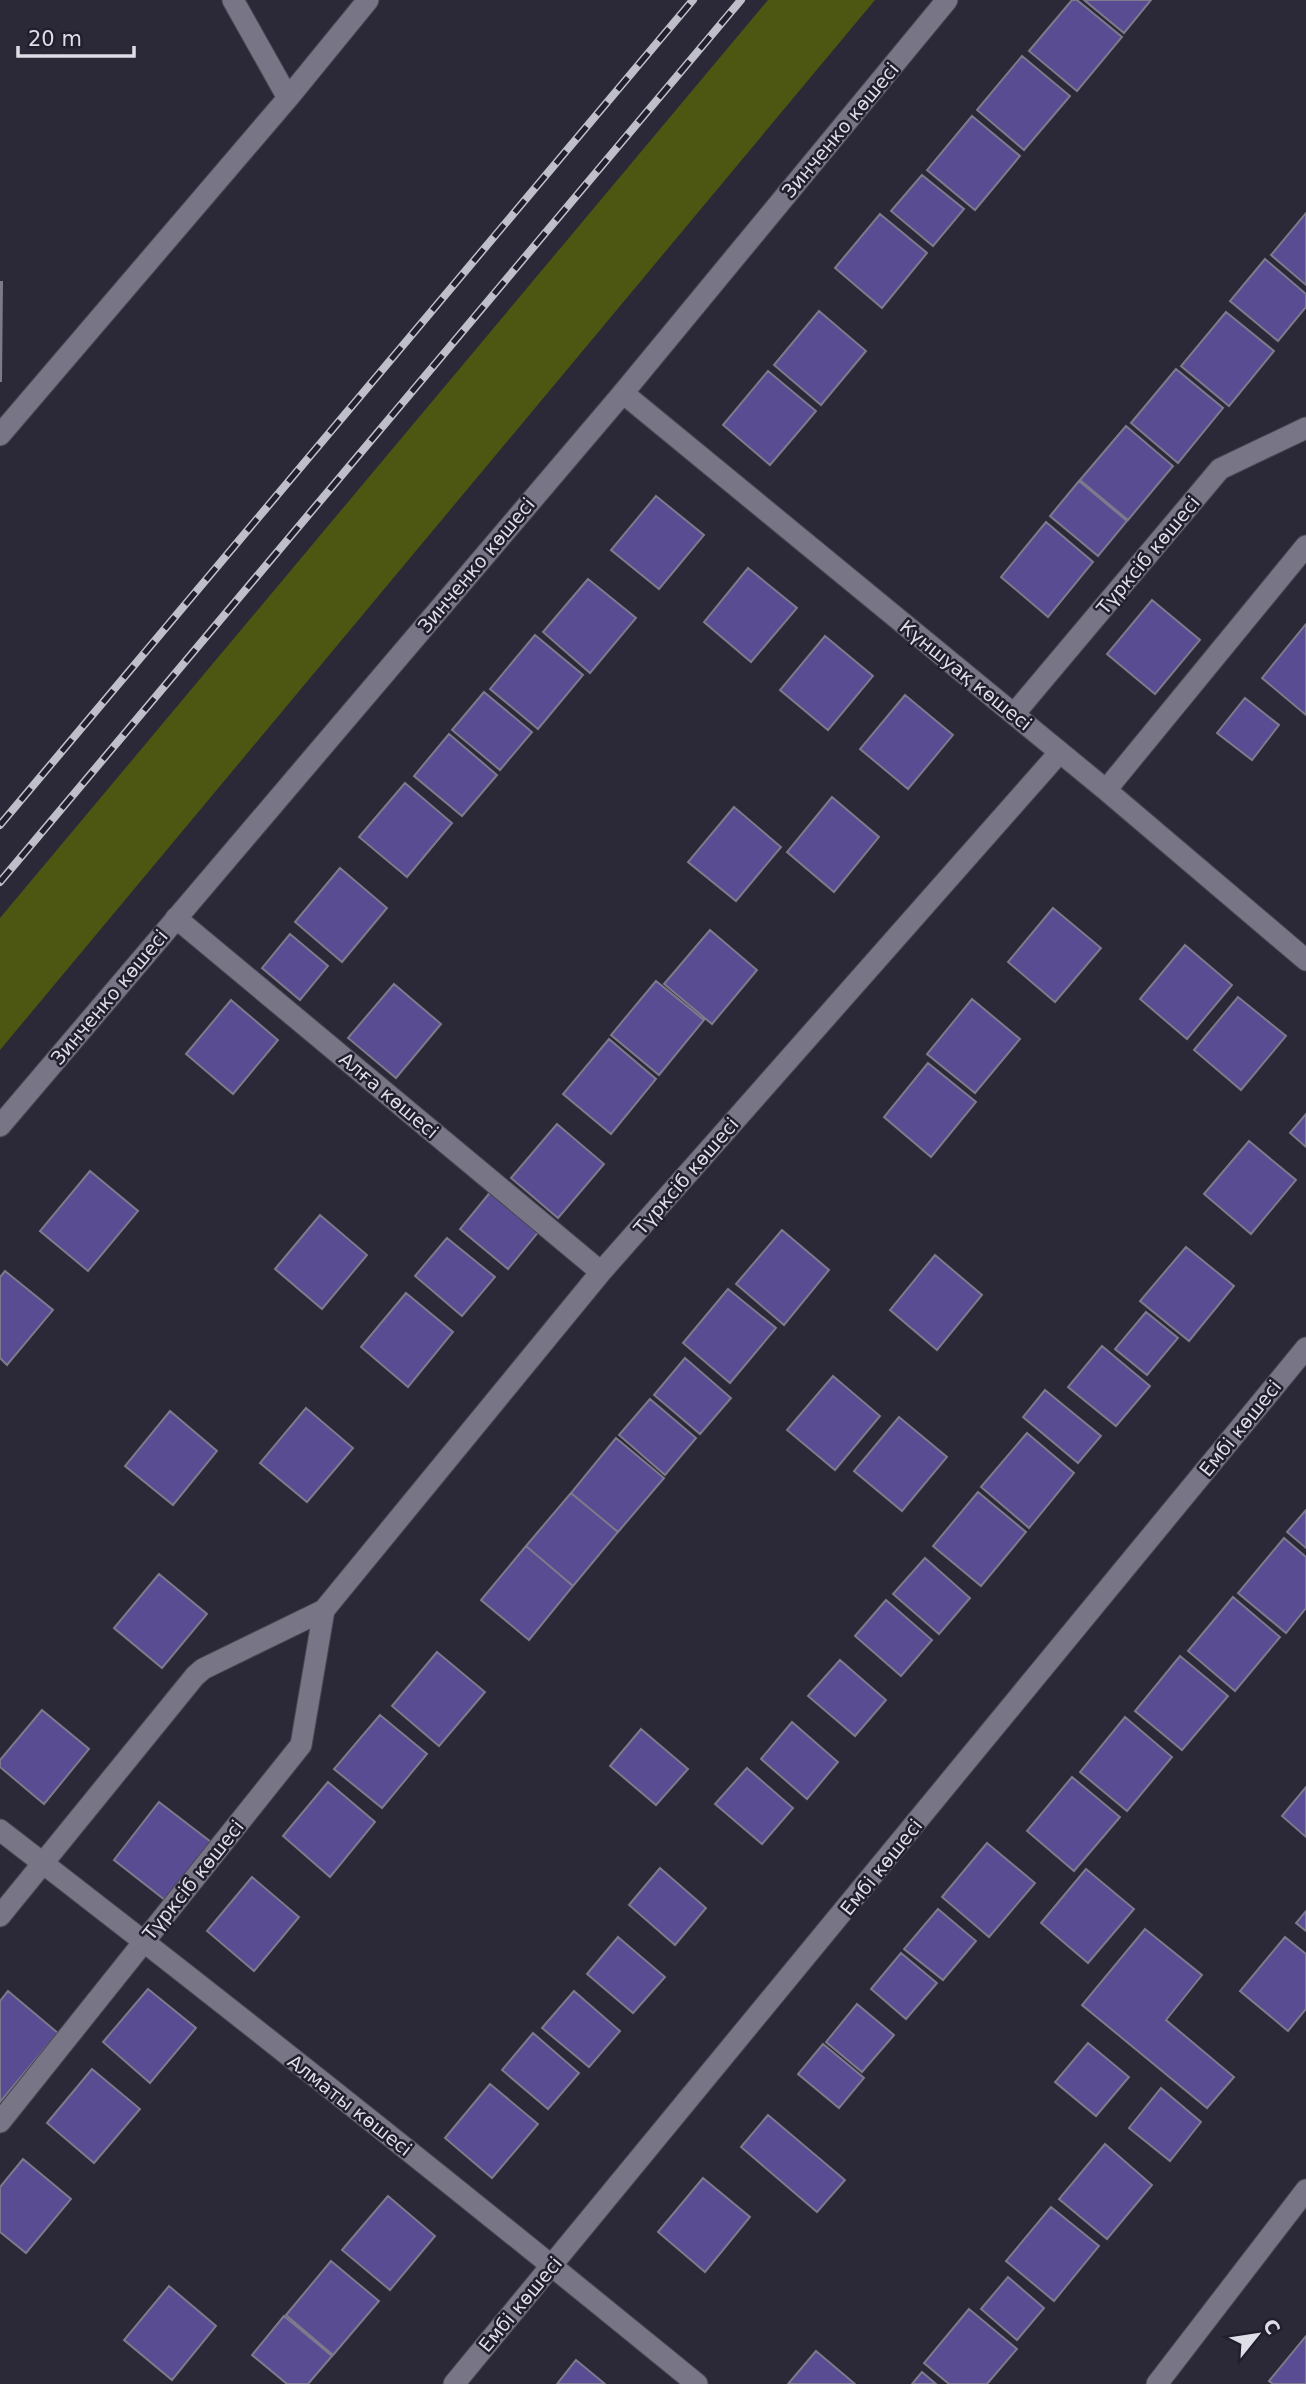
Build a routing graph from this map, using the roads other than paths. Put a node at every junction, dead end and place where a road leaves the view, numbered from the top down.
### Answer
1 (233, 0) edge
2 (368, 0) edge
3 (947, 0) edge
4 (288, 98) junction
5 (624, 393) junction
6 (1306, 428) edge
7 (0, 435) edge
8 (1306, 546) edge
9 (1014, 714) junction
10 (1060, 752) junction
11 (1106, 790) junction
12 (176, 918) junction
13 (1306, 960) edge
14 (0, 1126) edge
15 (601, 1272) junction
16 (1306, 1348) edge
17 (324, 1611) junction
18 (0, 1830) edge
19 (43, 1863) junction
20 (0, 1916) edge
21 (144, 1940) junction
22 (0, 2122) edge
23 (1306, 2190) edge
24 (553, 2266) junction
25 (454, 2384) edge
26 (697, 2384) edge
27 (1157, 2384) edge

1 - 4 street
2 - 4 street
3 - 5 street, Зинченко көшесі
4 - 7 street
5 - 9 street, Күншуақ көшесі
5 - 12 street, Зинченко көшесі
6 - 9 street, Түрксіб көшесі
8 - 11 street
9 - 10 street, Күншуақ көшесі
10 - 11 street, Күншуақ көшесі
10 - 15 street, Түрксіб көшесі
11 - 13 street, Күншуақ көшесі
12 - 14 street, Зинченко көшесі
12 - 15 street, Алға көшесі
15 - 17 street, Түрксіб көшесі
16 - 24 street, Ембі көшесі
17 - 19 street, Түрксіб көшесі
17 - 21 street, Түрксіб көшесі
18 - 19 street, Алматы көшесі
19 - 20 street, Түрксіб көшесі
19 - 21 street, Алматы көшесі
21 - 22 street, Түрксіб көшесі
21 - 24 street, Алматы көшесі
23 - 27 street
24 - 25 street, Ембі көшесі
24 - 26 street, Алматы көшесі

